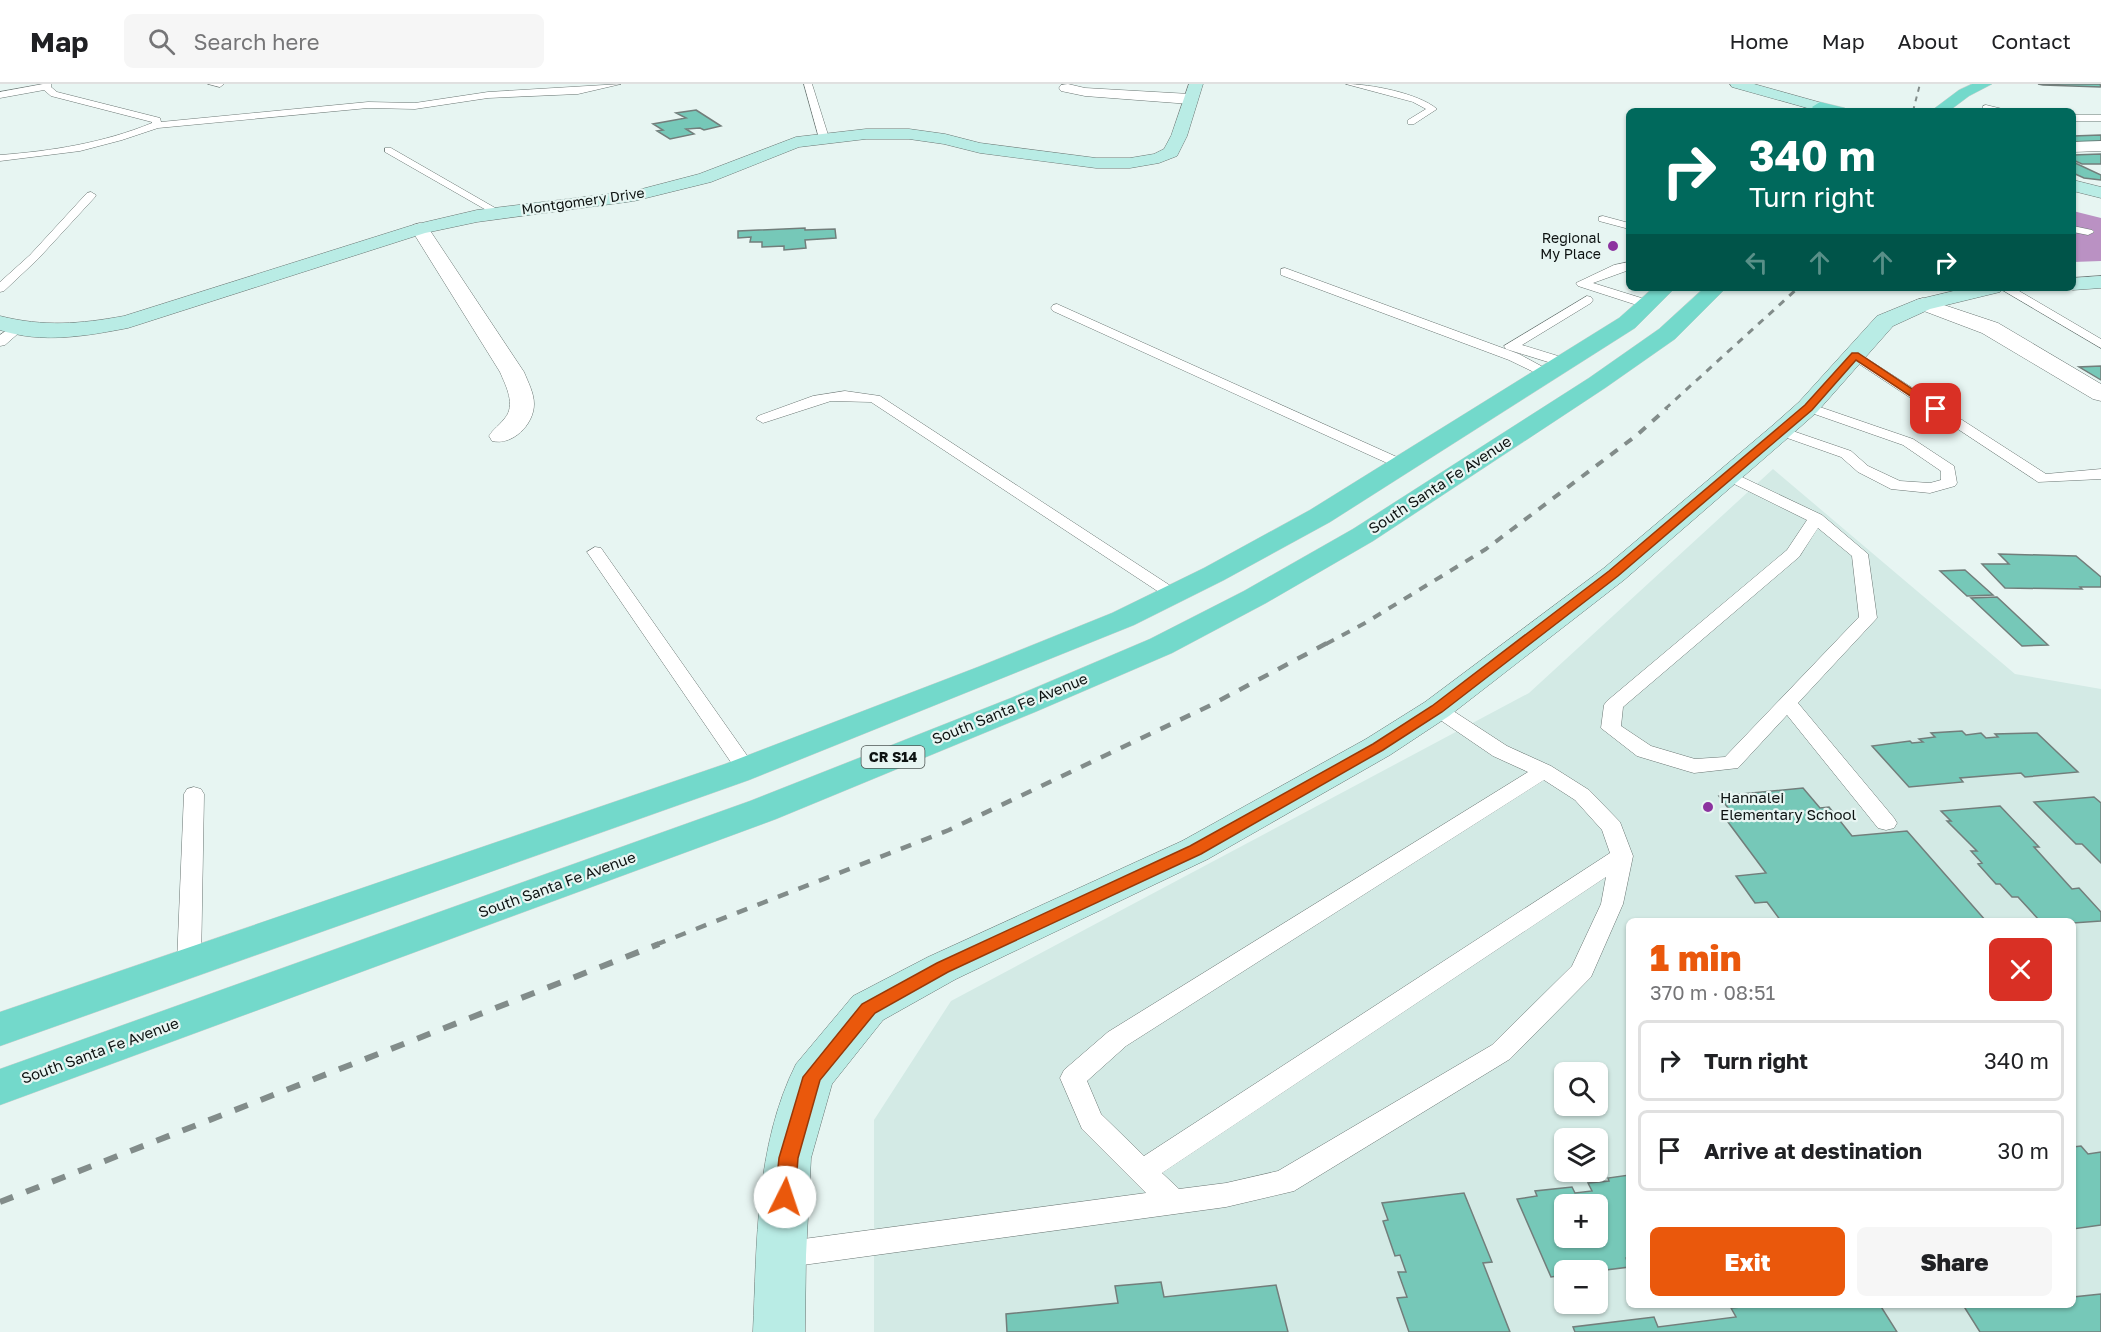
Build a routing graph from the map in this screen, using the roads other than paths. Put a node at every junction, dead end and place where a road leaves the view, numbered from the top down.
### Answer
1 (212, 84) edge
2 (220, 84) edge
3 (617, 84) edge
4 (808, 84) edge
5 (1350, 84) edge
6 (1737, 84) edge
7 (47, 85) edge
8 (1985, 85) edge
9 (1066, 88) dead end
10 (1193, 91) edge
11 (0, 95) edge
12 (1823, 108) edge
13 (1943, 108) edge
14 (1986, 108) edge
15 (2076, 118) edge
16 (2101, 118) edge
17 (1411, 122) dead end
18 (156, 125) junction
19 (824, 138) junction
20 (2101, 146) edge
21 (2076, 147) edge
22 (388, 150) dead end
23 (0, 158) edge
24 (2076, 186) edge
25 (2076, 193) edge
26 (2101, 193) edge
27 (91, 195) dead end
28 (2101, 201) edge
29 (500, 213) junction
30 (1603, 219) dead end
31 (1626, 224) edge
32 (420, 229) junction
33 (2076, 230) edge
34 (2088, 232) dead end
35 (1626, 267) edge
36 (1286, 272) dead end
37 (2101, 282) edge
38 (2076, 284) edge
39 (0, 288) edge
40 (1626, 291) edge
41 (1628, 291) edge
42 (1713, 291) edge
43 (1980, 291) edge
44 (2010, 291) edge
45 (1656, 296) edge
46 (1587, 300) dead end
47 (1923, 304) junction
48 (1057, 308) dead end
49 (8, 325) edge
50 (0, 342) edge
51 (2101, 344) edge
52 (1855, 355) junction
53 (1557, 369) junction
54 (2101, 394) edge
55 (1808, 407) junction
56 (763, 419) dead end
57 (1781, 431) junction
58 (501, 436) dead end
59 (1403, 465) junction
60 (2101, 474) edge
61 (1727, 475) junction
62 (1816, 518) junction
63 (595, 552) dead end
64 (1174, 594) junction
65 (1788, 703) junction
66 (1437, 709) junction
67 (746, 769) junction
68 (1544, 771) junction
69 (194, 794) dead end
70 (1886, 823) dead end
71 (1622, 856) junction
72 (189, 963) junction
73 (0, 1029) edge
74 (0, 1087) edge
75 (1143, 1172) junction
76 (1173, 1202) junction
77 (781, 1255) junction
78 (779, 1332) edge

1 - 2 lane
3 - 18 lane
4 - 19 lane
5 - 17 lane
6 - 12 street
7 - 11 lane
7 - 18 lane
8 - 13 main road
8 - 14 main road
9 - 10 street
10 - 19 street, Montgomery Drive
15 - 16 lane
18 - 23 lane
19 - 29 street, Montgomery Drive
20 - 21 street
22 - 29 lane
24 - 26 street
25 - 28 street
27 - 39 lane
29 - 32 street, Montgomery Drive
30 - 31 lane
32 - 49 street, Montgomery Drive
32 - 58 street
33 - 34 lane
35 - 40 lane
36 - 53 lane
37 - 38 street
41 - 45 lane
42 - 74 main road, South Santa Fe Avenue / CR S14
43 - 47 street
44 - 51 lane
45 - 53 main road, CR S14
46 - 53 lane
47 - 52 street
47 - 54 street
48 - 59 lane
49 - 50 lane
52 - 55 street
52 - 60 lane
53 - 59 main road, CR S14
55 - 57 street
55 - 57 lane
56 - 64 lane
57 - 61 street
59 - 64 main road, CR S14
61 - 62 lane
61 - 66 street
62 - 65 lane
62 - 65 lane
63 - 67 lane
64 - 67 main road, CR S14
65 - 70 lane
66 - 68 lane
66 - 77 street
67 - 72 main road, CR S14
68 - 71 lane
68 - 75 lane
69 - 72 lane
71 - 75 lane
71 - 76 lane
72 - 73 main road, CR S14
75 - 76 lane
76 - 77 lane
77 - 78 street

